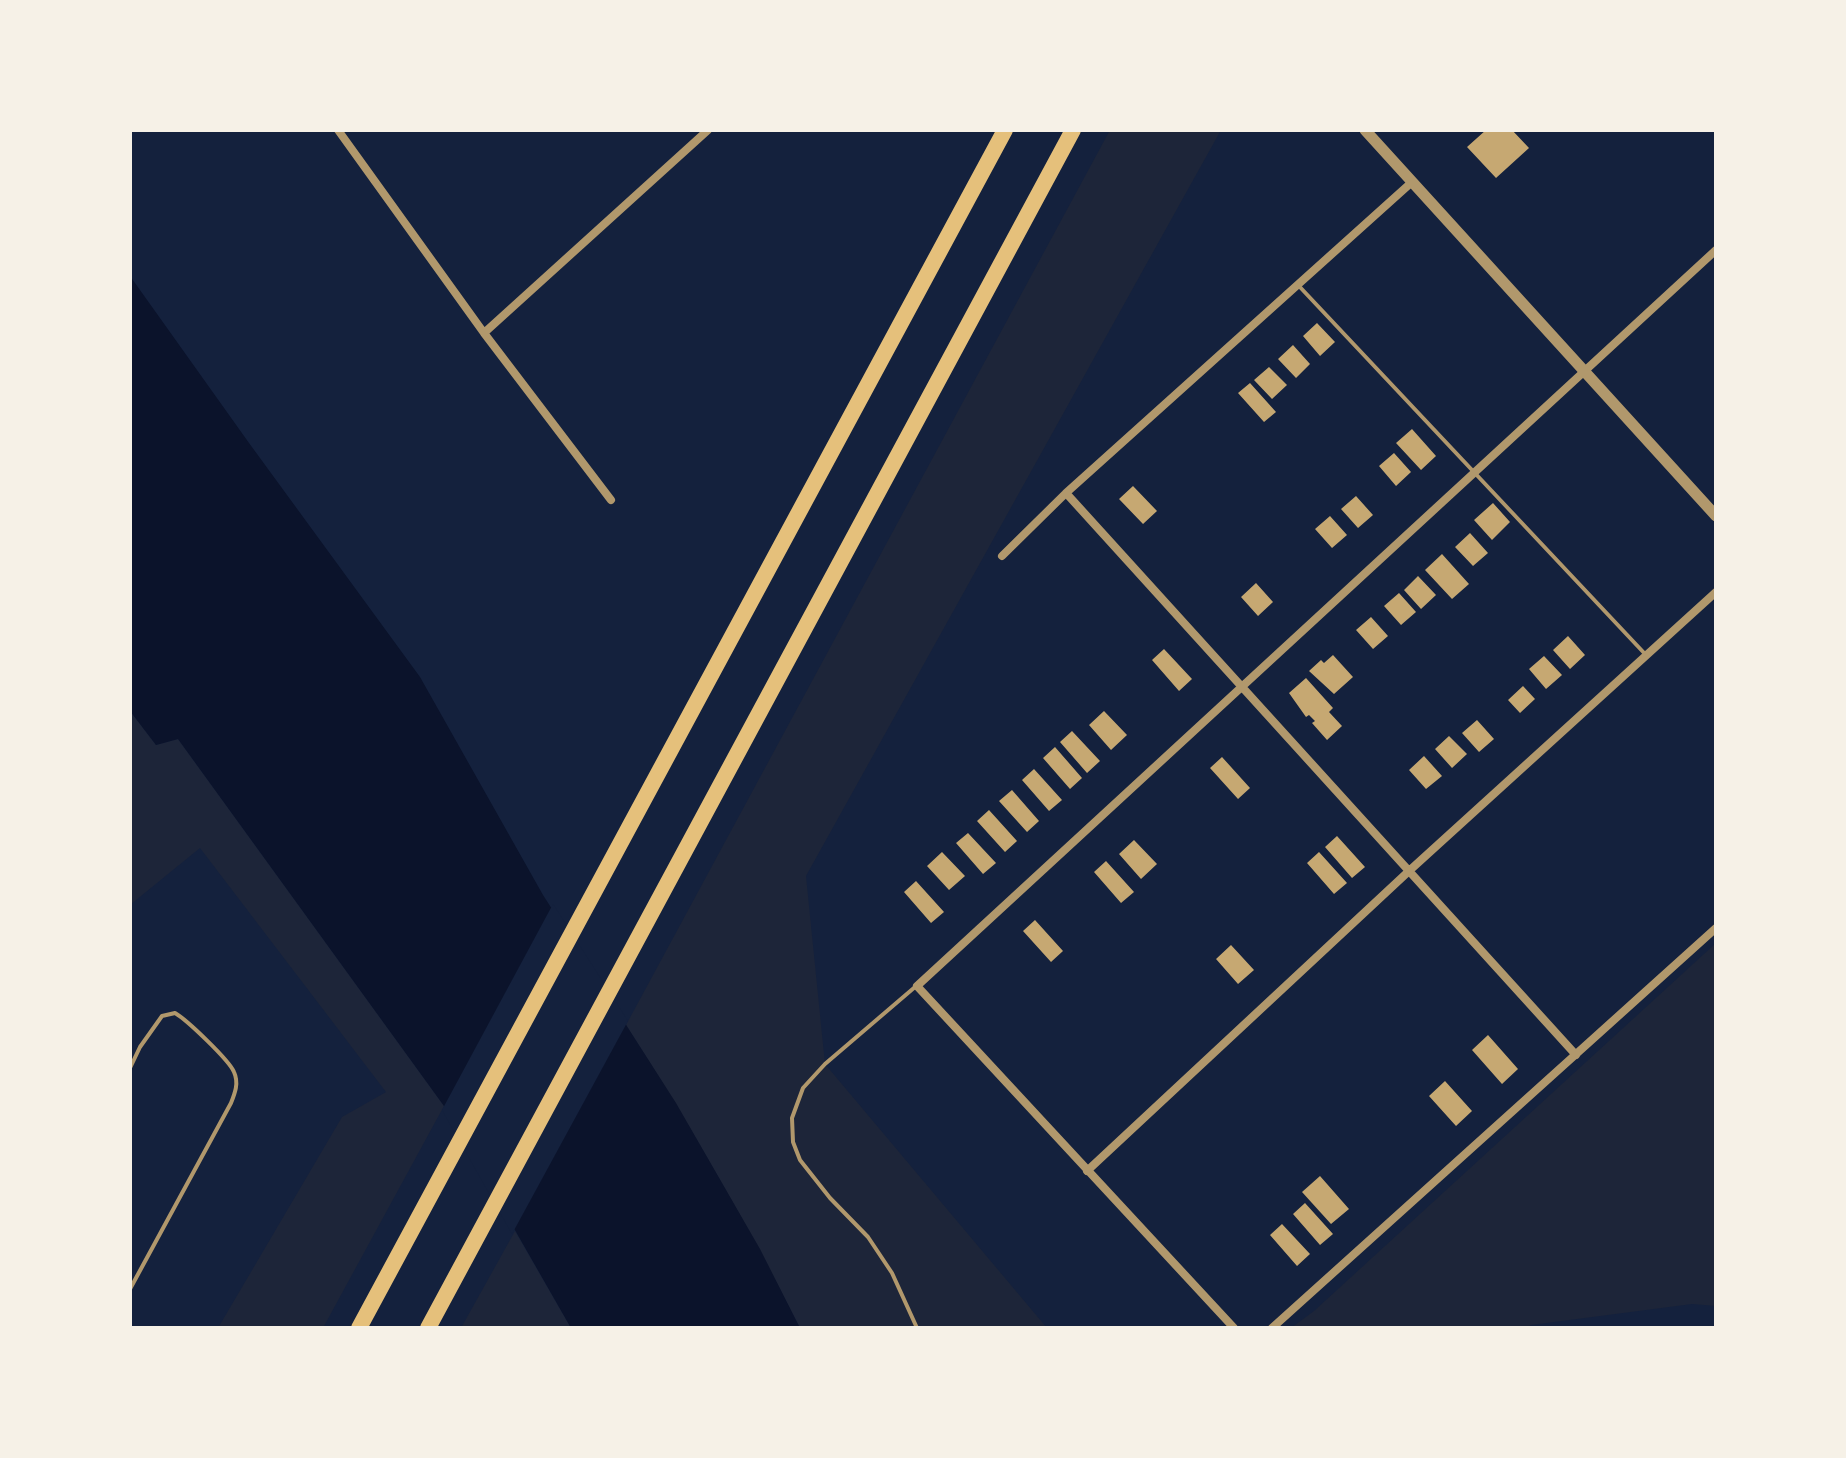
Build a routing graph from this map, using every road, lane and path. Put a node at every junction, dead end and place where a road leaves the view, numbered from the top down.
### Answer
1 (338, 130) edge
2 (708, 130) edge
3 (1005, 130) edge
4 (1073, 130) edge
5 (1365, 130) edge
6 (1412, 182) junction
7 (1716, 250) edge
8 (1298, 285) junction
9 (484, 333) junction
10 (1585, 372) junction
11 (1474, 473) junction
12 (1066, 493) junction
13 (611, 500) dead end
14 (1716, 516) edge
15 (1002, 556) dead end
16 (1716, 592) edge
17 (1646, 655) junction
18 (1242, 687) junction
19 (1409, 871) junction
20 (1716, 928) edge
21 (917, 986) junction
22 (1576, 1055) junction
23 (130, 1068) edge
24 (1087, 1171) junction
25 (130, 1289) edge
26 (429, 1325) edge
27 (359, 1328) edge
28 (917, 1328) edge
29 (1234, 1328) edge
30 (1272, 1328) edge

1 - 9 street
2 - 9 street
3 - 27 highway
4 - 26 highway
5 - 6 street
6 - 8 street
6 - 10 street
7 - 10 street
8 - 11 lane
8 - 12 street
9 - 13 street
10 - 11 street
10 - 14 street
11 - 17 lane
11 - 18 street
12 - 15 street
12 - 18 street
16 - 17 street
17 - 19 street
18 - 19 street
18 - 21 street
19 - 22 street
19 - 24 street
20 - 22 street
21 - 24 street
21 - 28 lane
22 - 30 street
23 - 25 lane
24 - 29 street

